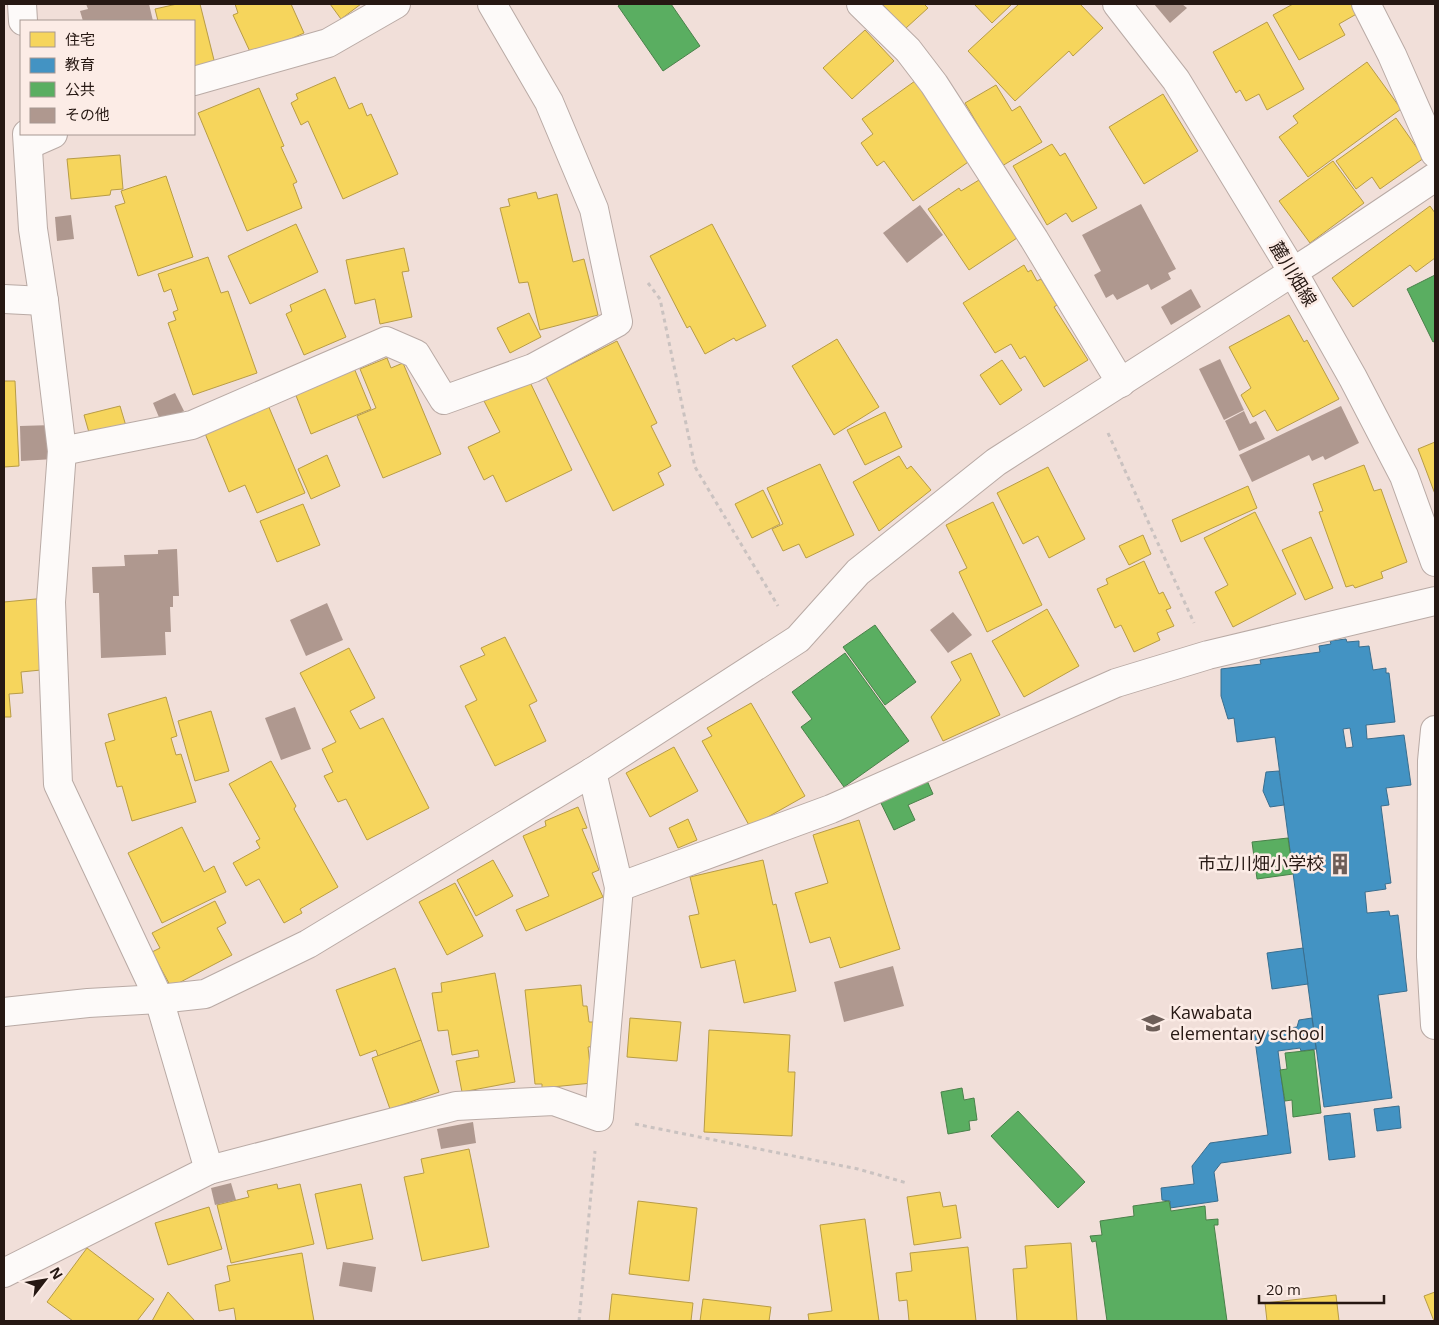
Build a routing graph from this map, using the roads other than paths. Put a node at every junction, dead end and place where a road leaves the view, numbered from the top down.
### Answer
1 (22, 4) edge
2 (396, 4) edge
3 (492, 4) edge
4 (861, 4) edge
5 (1117, 4) edge
6 (1366, 4) edge
7 (23, 20) edge
8 (195, 81) edge
9 (48, 135) edge
10 (28, 139) edge
11 (1435, 152) edge
12 (1435, 177) edge
13 (1293, 272) junction
14 (4, 299) edge
15 (44, 301) junction
16 (1121, 383) junction
17 (62, 451) junction
18 (1435, 562) edge
19 (1435, 601) edge
20 (1435, 730) edge
21 (592, 772) junction
22 (619, 887) junction
23 (159, 999) junction
24 (4, 1012) edge
25 (1435, 1025) edge
26 (209, 1170) junction
27 (4, 1273) edge

1 - 7 street
2 - 8 street
3 - 17 street
4 - 16 street
5 - 13 street, 麓川畑線
6 - 11 street
9 - 10 street
10 - 15 street
12 - 13 street
13 - 16 street
13 - 18 street, 麓川畑線
14 - 15 street
15 - 17 street
16 - 21 street
17 - 23 street
19 - 22 street
20 - 25 street
21 - 22 street
21 - 23 street
22 - 26 street
23 - 24 street
23 - 26 street
26 - 27 street

